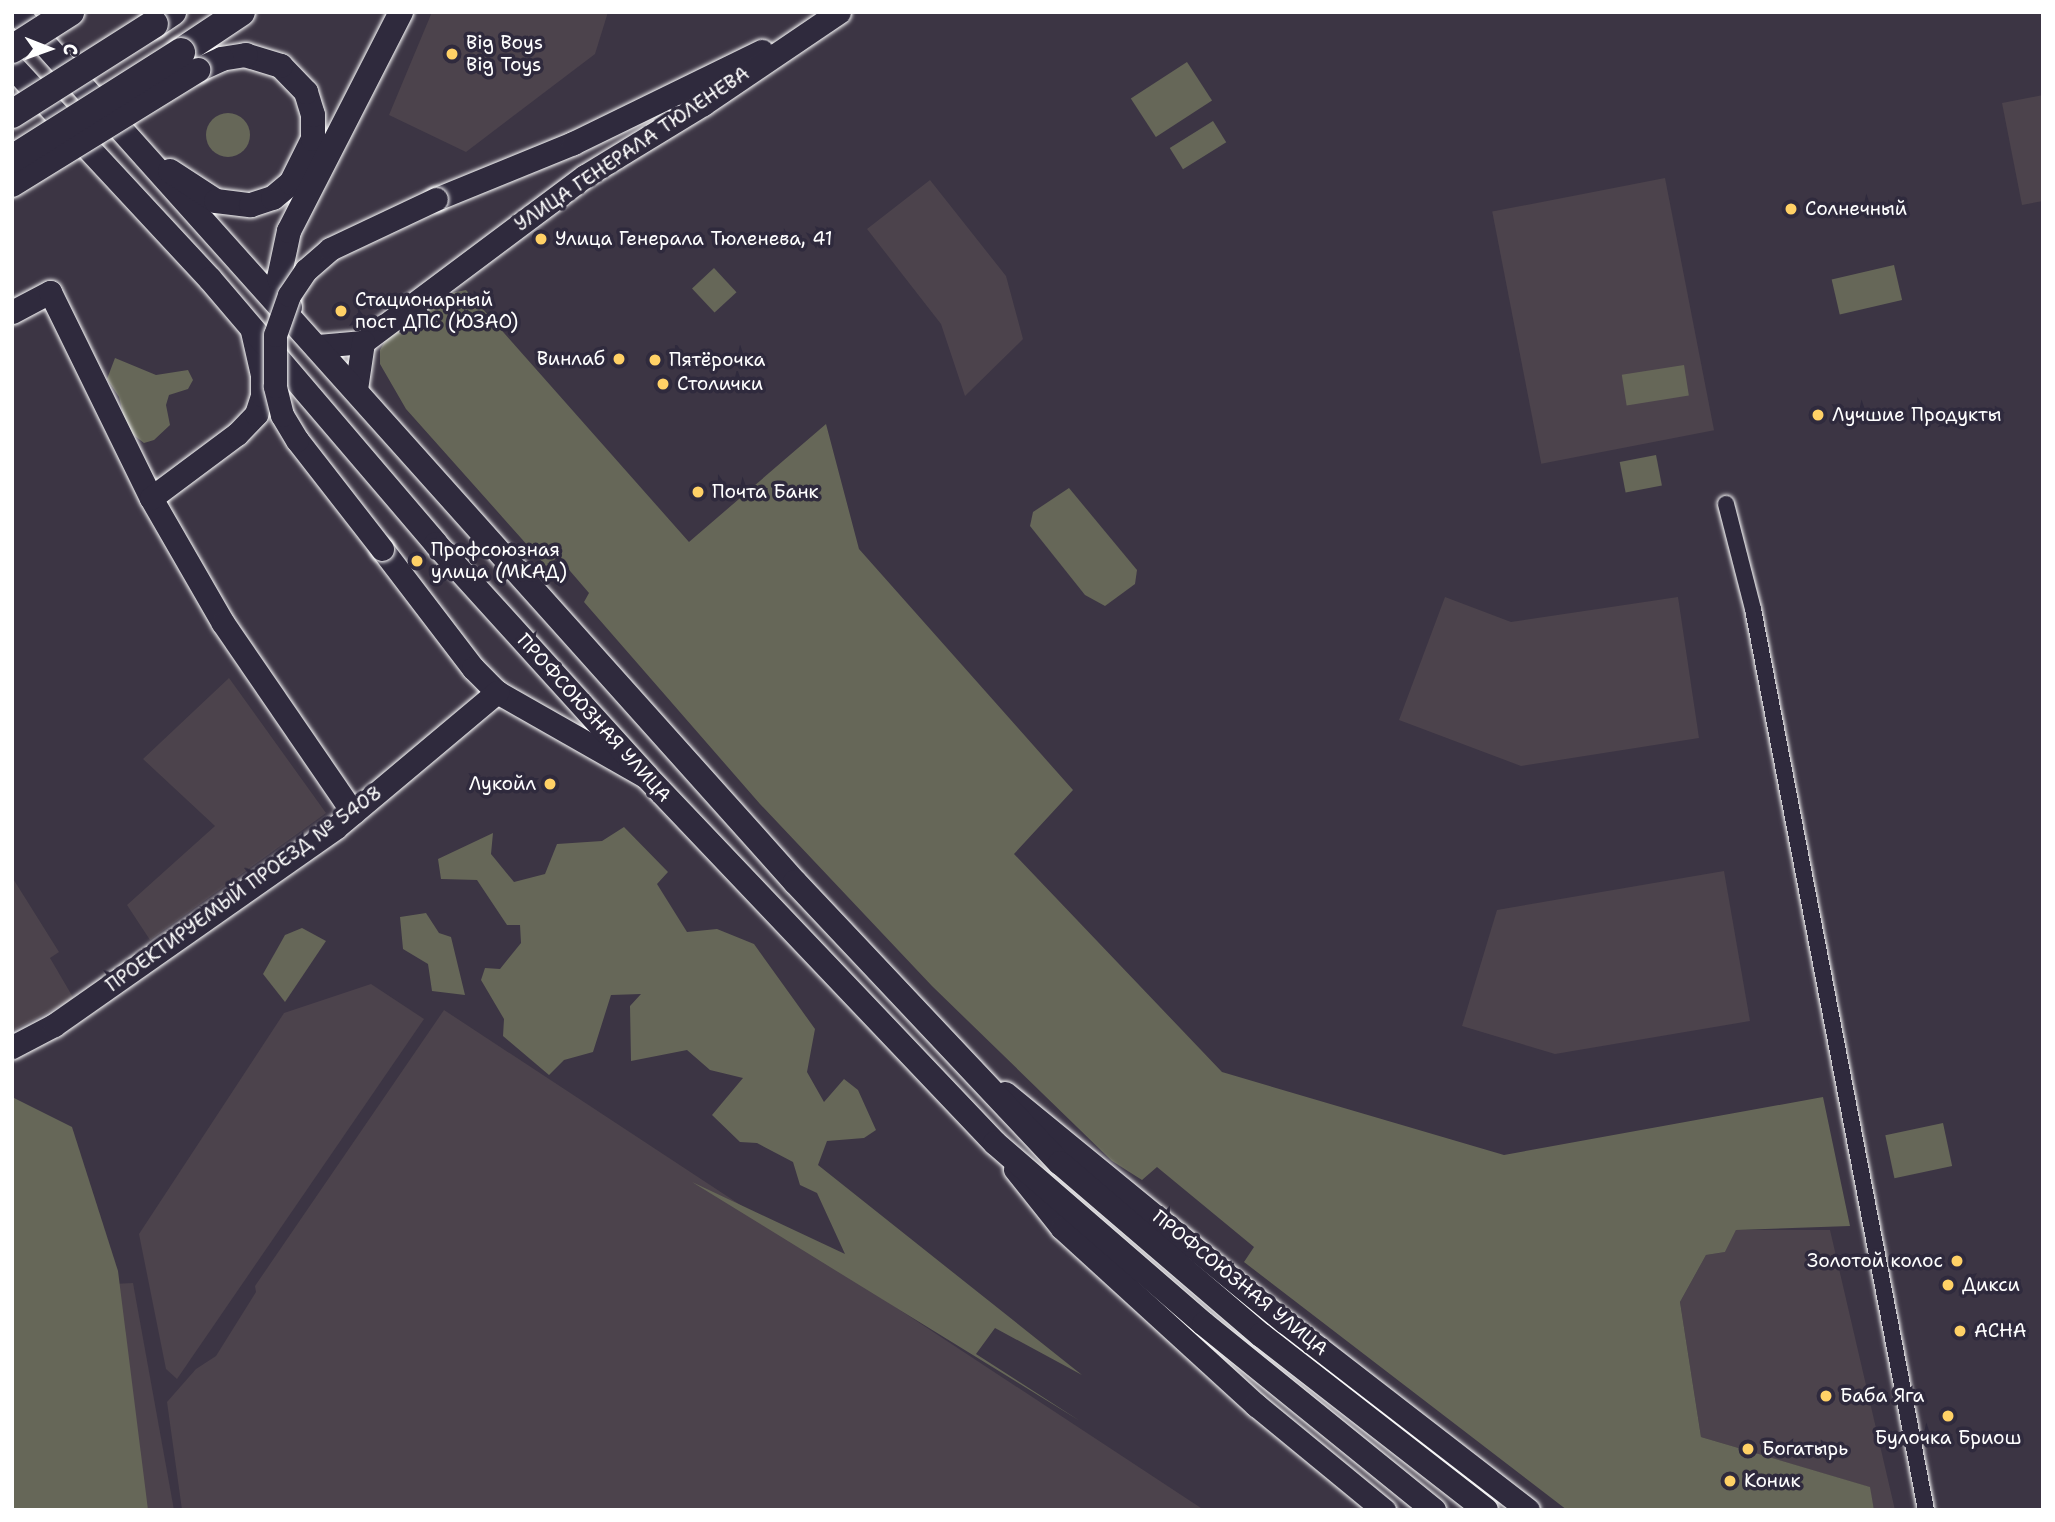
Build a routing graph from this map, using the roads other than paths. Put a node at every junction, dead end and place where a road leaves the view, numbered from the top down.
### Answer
1 (16, 12) edge
2 (70, 12) edge
3 (241, 12) edge
4 (254, 12) edge
5 (401, 12) edge
6 (838, 12) edge
7 (163, 18) edge
8 (806, 31) junction
9 (12, 49) edge
10 (190, 61) junction
11 (12, 66) edge
12 (12, 114) edge
13 (140, 151) junction
14 (12, 159) edge
15 (12, 186) edge
16 (12, 312) edge
17 (252, 331) junction
18 (310, 337) junction
19 (363, 342) junction
20 (356, 389) junction
21 (151, 498) junction
22 (1726, 504) dead end
23 (497, 692) junction
24 (647, 777) junction
25 (352, 813) junction
26 (12, 1047) edge
27 (954, 1054) junction
28 (995, 1143) junction
29 (1429, 1506) edge
30 (1384, 1510) edge
31 (1486, 1510) edge
32 (1528, 1510) edge
33 (1926, 1510) edge

1 - 13 main road
2 - 9 highway, bridge
3 - 10 highway
4 - 10 main road
5 - 18 main road
6 - 8 street, УЛИЦА ГЕНЕРАЛА ТЮЛЕНЕВА
7 - 12 highway, bridge
8 - 19 street, УЛИЦА ГЕНЕРАЛА ТЮЛЕНЕВА
8 - 23 street, bridge
10 - 13 main road
10 - 14 highway, bridge
10 - 15 main road, bridge
11 - 17 main road, ПРОФСОЮЗНАЯ УЛИЦА
13 - 18 main road
16 - 21 street
17 - 21 street
17 - 24 main road, ПРОФСОЮЗНАЯ УЛИЦА
18 - 19 street
18 - 20 main road, ПРОФСОЮЗНАЯ УЛИЦА
19 - 20 street
20 - 27 main road, ПРОФСОЮЗНАЯ УЛИЦА
21 - 25 street
22 - 33 street
23 - 24 street
23 - 25 street, ПРОЕКТИРУЕМЫЙ ПРОЕЗД № 5408
24 - 28 main road, ПРОФСОЮЗНАЯ УЛИЦА
25 - 26 street, ПРОЕКТИРУЕМЫЙ ПРОЕЗД № 5408
27 - 31 main road, ПРОФСОЮЗНАЯ УЛИЦА
27 - 32 street, ПРОФСОЮЗНАЯ УЛИЦА
28 - 29 main road, ПРОФСОЮЗНАЯ УЛИЦА
28 - 30 street, ПРОФСОЮЗНАЯ УЛИЦА

